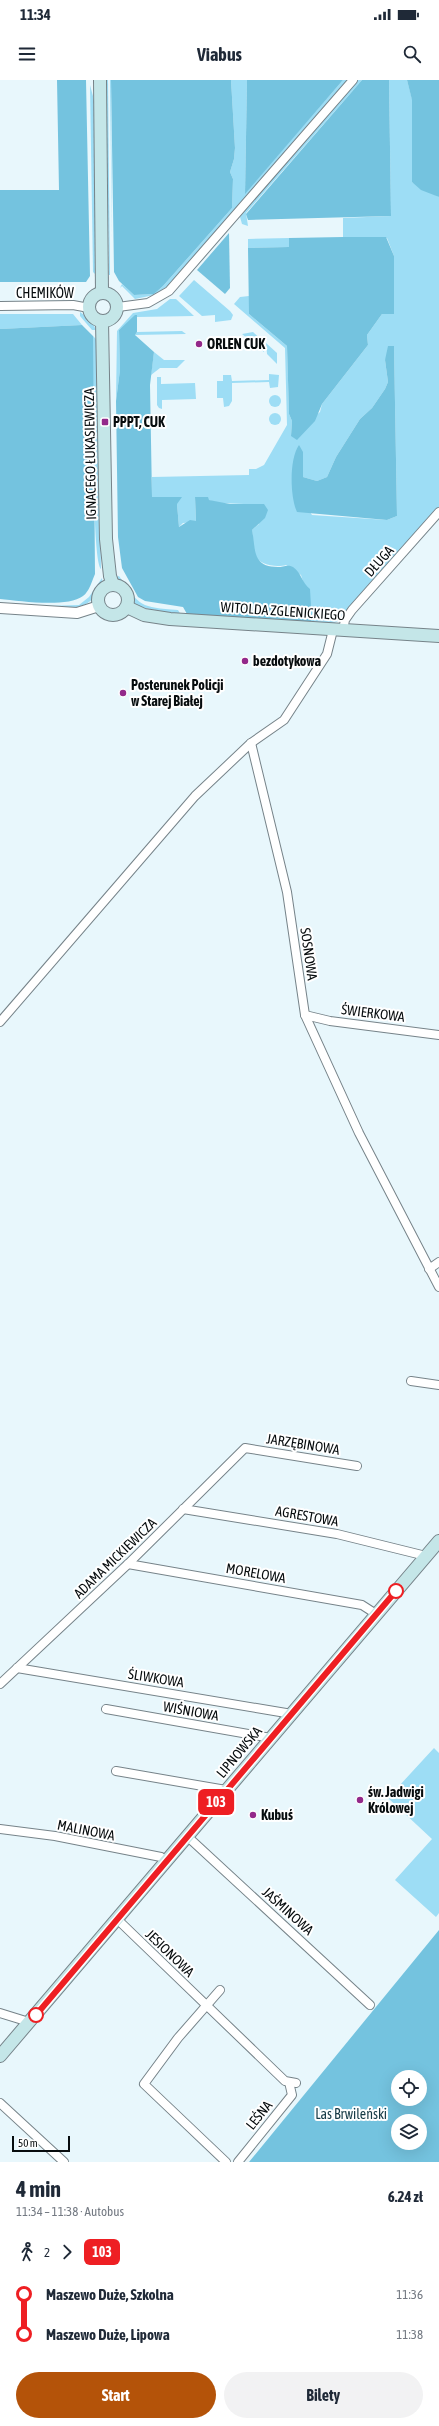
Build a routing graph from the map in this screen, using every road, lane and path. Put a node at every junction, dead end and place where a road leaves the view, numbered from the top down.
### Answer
1 (100, 80) edge
2 (353, 80) edge
3 (102, 293) junction
4 (0, 306) edge
5 (118, 306) junction
6 (89, 308) junction
7 (102, 321) junction
8 (439, 512) edge
9 (113, 585) junction
10 (99, 606) junction
11 (127, 607) junction
12 (0, 608) edge
13 (338, 630) junction
14 (439, 636) edge
15 (251, 743) junction
16 (305, 1015) junction
17 (0, 1022) edge
18 (439, 1035) edge
19 (439, 1262) edge
20 (429, 1269) junction
21 (439, 1287) edge
22 (411, 1381) dead end
23 (439, 1386) edge
24 (245, 1448) joint
25 (357, 1466) dead end
26 (183, 1509) junction
27 (439, 1541) edge
28 (426, 1556) junction
29 (128, 1564) junction
30 (376, 1614) junction
31 (17, 1668) junction
32 (0, 1684) edge
33 (106, 1709) dead end
34 (292, 1714) junction
35 (271, 1738) junction
36 (116, 1771) dead end
37 (226, 1790) junction
38 (0, 1829) edge
39 (188, 1837) junction
40 (166, 1861) junction
41 (117, 1919) junction
42 (220, 1990) dead end
43 (206, 2005) junction
44 (370, 2005) dead end
45 (0, 2012) edge
46 (29, 2022) junction
47 (0, 2056) edge
48 (292, 2083) joint
49 (0, 2103) edge
50 (64, 2162) edge
51 (226, 2162) edge
52 (238, 2162) edge

1 - 3 main road
2 - 5 street
3 - 5 main road
3 - 6 main road
4 - 6 street, CHEMIKÓW
5 - 7 main road
6 - 7 main road
7 - 9 main road, IGNACEGO ŁUKASIEWICZA
8 - 13 street, DŁUGA
9 - 10 main road
9 - 11 main road
10 - 11 main road
10 - 12 street
11 - 13 main road, WITOLDA ZGLENICKIEGO
13 - 14 main road, WITOLDA ZGLENICKIEGO
13 - 15 street
15 - 16 street, SOSNOWA
15 - 17 street
16 - 18 street, ŚWIERKOWA
16 - 20 street, SOSNOWA
19 - 20 street
20 - 21 street, SOSNOWA
22 - 23 street
24 - 25 street, JARZĘBINOWA
24 - 26 street, ADAMA MICKIEWICZA
26 - 28 street, AGRESTOWA
26 - 29 street, ADAMA MICKIEWICZA
27 - 28 main road, LIPNOWSKA
28 - 30 main road, LIPNOWSKA
29 - 30 street, MORELOWA
29 - 31 street, ADAMA MICKIEWICZA
30 - 34 main road, LIPNOWSKA
31 - 32 street, ADAMA MICKIEWICZA
31 - 34 street, ŚLIWKOWA
33 - 35 street, WIŚNIOWA
34 - 35 main road, LIPNOWSKA
35 - 37 main road, LIPNOWSKA
36 - 37 street
37 - 39 main road, LIPNOWSKA
38 - 40 street, MALINOWA
39 - 40 main road, LIPNOWSKA
39 - 44 street, JAŚMINOWA
40 - 41 main road, LIPNOWSKA
41 - 43 street, JESIONOWA
41 - 46 main road, LIPNOWSKA
42 - 43 street
43 - 48 street, JESIONOWA
43 - 51 street
45 - 46 street
46 - 47 main road, LIPNOWSKA
48 - 52 street, LEŚNA
49 - 50 street

